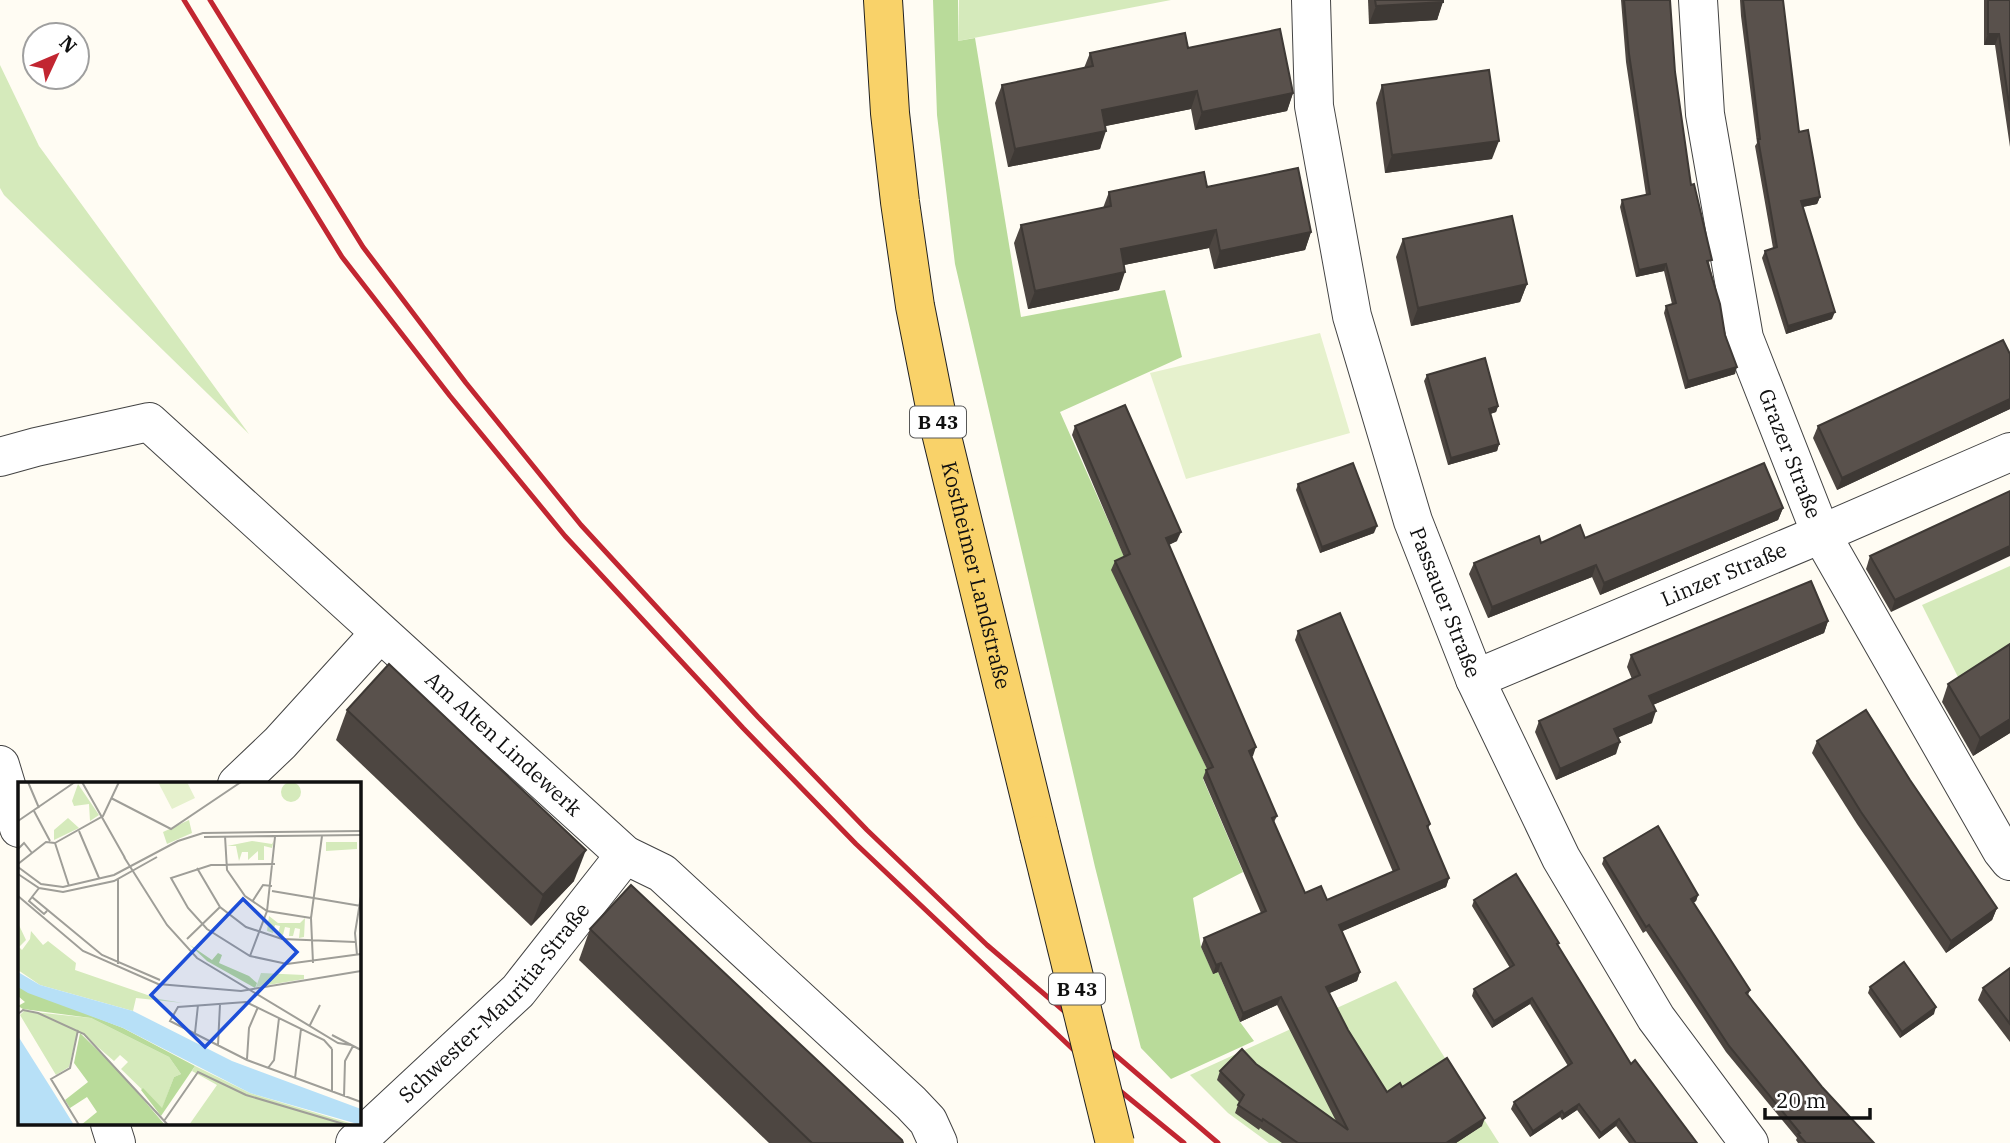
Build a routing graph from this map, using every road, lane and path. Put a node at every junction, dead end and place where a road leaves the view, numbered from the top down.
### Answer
1 (883, 0) edge
2 (1311, 0) edge
3 (1698, 0) edge
4 (18, 452) edge
5 (2010, 452) edge
6 (1821, 534) junction
7 (380, 633) junction
8 (1475, 679) junction
9 (0, 765) edge
10 (239, 782) edge
11 (18, 825) edge
12 (625, 855) junction
13 (2010, 860) edge
14 (111, 1126) edge
15 (116, 1143) edge
16 (355, 1143) edge
17 (938, 1143) edge
18 (1115, 1143) edge
19 (1749, 1143) edge

1 - 18 main road, Kostheimer Landstraße / B 43, bridge
2 - 8 street, Passauer Straße
3 - 6 street, Grazer Straße
4 - 7 street, Am Alten Lindewerk
5 - 6 street, Linzer Straße
6 - 8 street, Linzer Straße
6 - 13 street, Grazer Straße
7 - 10 street
7 - 12 street, Am Alten Lindewerk
8 - 19 street, Passauer Straße
9 - 11 street
12 - 16 street, Schwester-Mauritia-Straße
12 - 17 street, Am Alten Lindewerk
14 - 15 street

